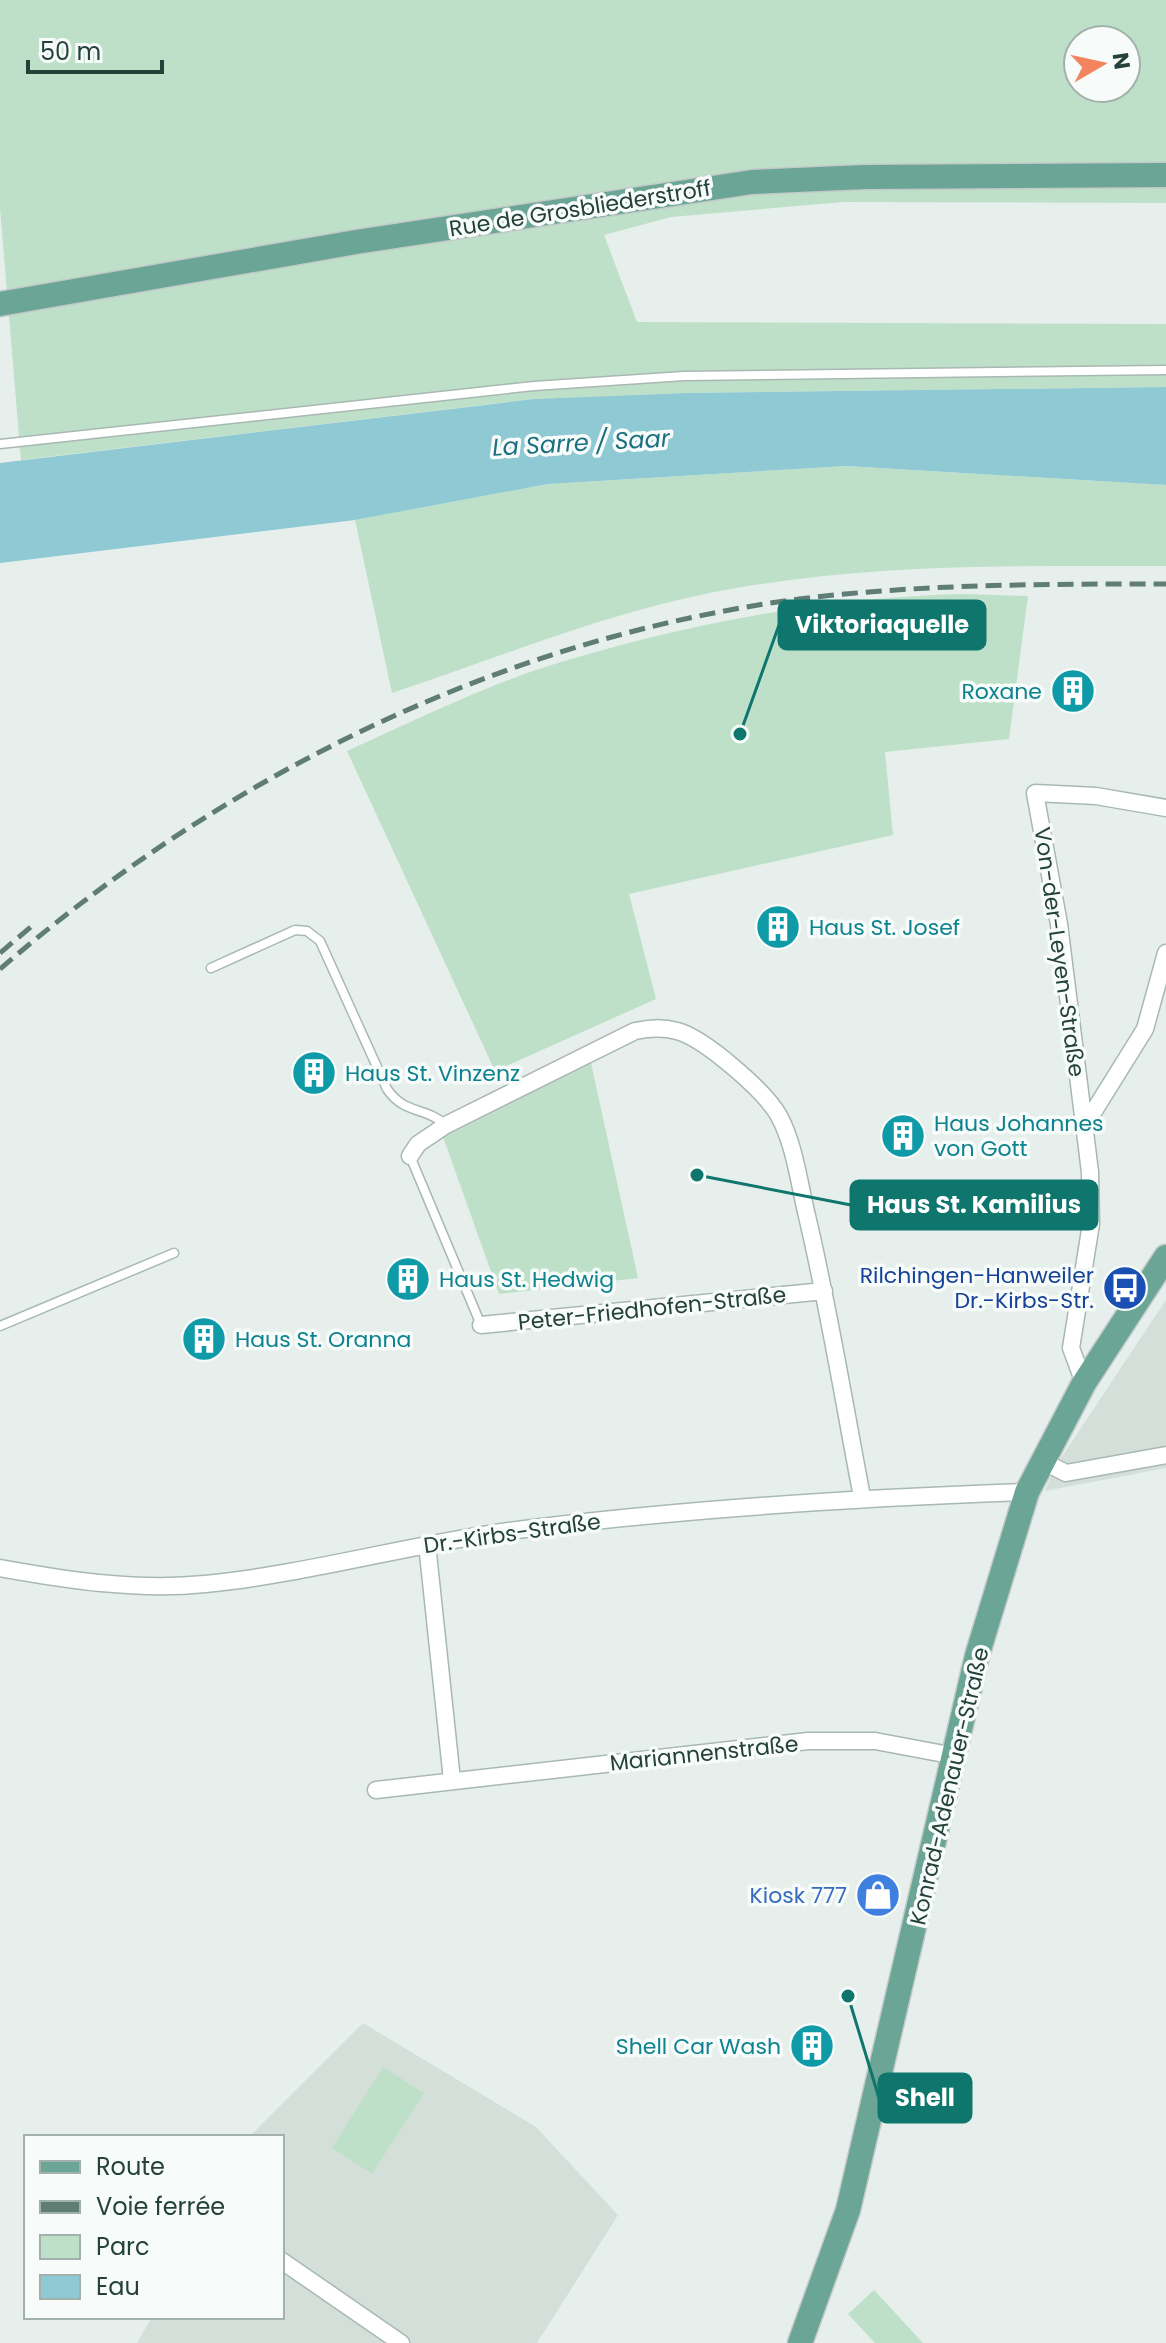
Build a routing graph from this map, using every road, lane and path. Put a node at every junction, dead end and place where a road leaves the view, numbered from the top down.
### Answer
1 (1166, 175) edge
2 (0, 304) edge
3 (1166, 370) edge
4 (0, 444) edge
5 (1166, 808) edge
6 (1166, 953) edge
7 (211, 968) dead end
8 (446, 1125) junction
9 (1084, 1127) junction
10 (410, 1156) joint
11 (174, 1253) dead end
12 (1163, 1270) edge
13 (824, 1291) junction
14 (481, 1325) joint
15 (0, 1326) edge
16 (1084, 1383) junction
17 (1166, 1455) edge
18 (1049, 1464) junction
19 (1027, 1492) junction
20 (862, 1497) junction
21 (427, 1544) junction
22 (0, 1568) edge
23 (955, 1756) junction
24 (452, 1780) junction
25 (376, 1790) dead end
26 (284, 2262) edge
27 (401, 2343) edge
28 (800, 2343) edge

1 - 2 main road, Rue de Grosbliederstroff
3 - 4 lane
5 - 9 street, Von-der-Leyen-Straße
6 - 9 street
7 - 8 lane
8 - 10 street
8 - 13 street
9 - 16 street, Von-der-Leyen-Straße
10 - 14 lane
11 - 15 lane
12 - 16 main road, Konrad-Adenauer-Straße
13 - 14 street, Peter-Friedhofen-Straße
13 - 20 street
16 - 18 main road, Konrad-Adenauer-Straße
17 - 18 street
18 - 19 main road, Konrad-Adenauer-Straße
19 - 20 street, Dr.-Kirbs-Straße
19 - 23 main road, Konrad-Adenauer-Straße
20 - 21 street, Dr.-Kirbs-Straße
21 - 22 street, Dr.-Kirbs-Straße
21 - 24 street
23 - 24 street, Mariannenstraße
23 - 28 main road, Konrad-Adenauer-Straße
24 - 25 street, Mariannenstraße
26 - 27 street

